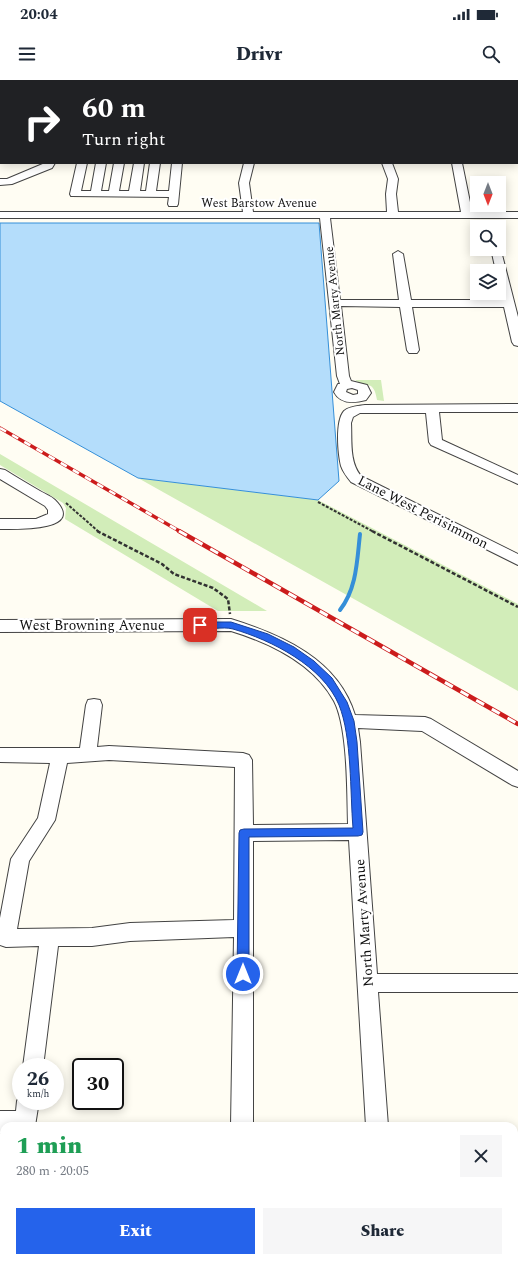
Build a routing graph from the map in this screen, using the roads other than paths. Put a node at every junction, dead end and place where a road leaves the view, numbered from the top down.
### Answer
1 (50, 164) edge
2 (82, 164) edge
3 (101, 164) edge
4 (119, 164) edge
5 (139, 164) edge
6 (155, 164) edge
7 (177, 164) edge
8 (248, 164) edge
9 (387, 164) edge
10 (457, 164) edge
11 (0, 182) edge
12 (95, 194) junction
13 (113, 194) junction
14 (134, 194) junction
15 (151, 194) junction
16 (174, 194) junction
17 (0, 215) edge
18 (393, 215) junction
19 (467, 215) junction
20 (518, 215) edge
21 (172, 216) junction
22 (249, 216) junction
23 (325, 216) junction
24 (398, 254) dead end
25 (498, 256) edge
26 (335, 303) junction
27 (406, 303) junction
28 (509, 304) junction
29 (518, 342) edge
30 (413, 350) dead end
31 (347, 385) junction
32 (365, 393) junction
33 (346, 398) junction
34 (375, 408) junction
35 (518, 408) edge
36 (432, 409) junction
37 (357, 410) junction
38 (0, 473) edge
39 (518, 480) edge
40 (0, 524) edge
41 (518, 560) edge
42 (0, 626) edge
43 (94, 705) dead end
44 (349, 721) junction
45 (88, 754) junction
46 (0, 755) edge
47 (60, 756) junction
48 (518, 780) edge
49 (358, 832) junction
50 (244, 833) junction
51 (243, 928) junction
52 (50, 937) junction
53 (3, 938) edge
54 (368, 983) junction
55 (518, 983) edge
56 (34, 1058) edge
57 (26, 1110) edge
58 (24, 1122) edge
59 (242, 1122) edge
60 (377, 1122) edge

1 - 11 street
2 - 12 street
3 - 12 street
4 - 13 street
5 - 14 street
6 - 15 street
7 - 16 street
8 - 22 street
9 - 18 street
10 - 19 street
12 - 13 street
13 - 14 street
14 - 15 street
15 - 16 street
16 - 21 street
17 - 21 street, West Barstow Avenue
18 - 19 street, West Barstow Avenue
18 - 23 street, West Barstow Avenue
19 - 20 street, West Barstow Avenue
21 - 22 street, West Barstow Avenue
22 - 23 street, West Barstow Avenue
23 - 26 street, North Marty Avenue
24 - 27 street
25 - 28 street
26 - 27 street
26 - 31 street, North Marty Avenue
27 - 28 street
27 - 30 street
28 - 29 street
31 - 32 street
31 - 33 street, North Marty Avenue
32 - 33 street
32 - 34 street
33 - 37 street
34 - 36 street
34 - 37 street
35 - 36 street
36 - 39 street
37 - 41 street, Lane West Perisimmon
38 - 40 street
42 - 44 street, West Browning Avenue
43 - 45 street
44 - 48 street
44 - 49 street, North Marty Avenue
45 - 47 street
45 - 50 street
46 - 47 street
47 - 53 street
49 - 50 street
49 - 54 street, North Marty Avenue
50 - 51 street
51 - 52 street
51 - 59 street
52 - 53 street
52 - 56 street
54 - 55 street
54 - 60 street, North Marty Avenue
57 - 58 street

